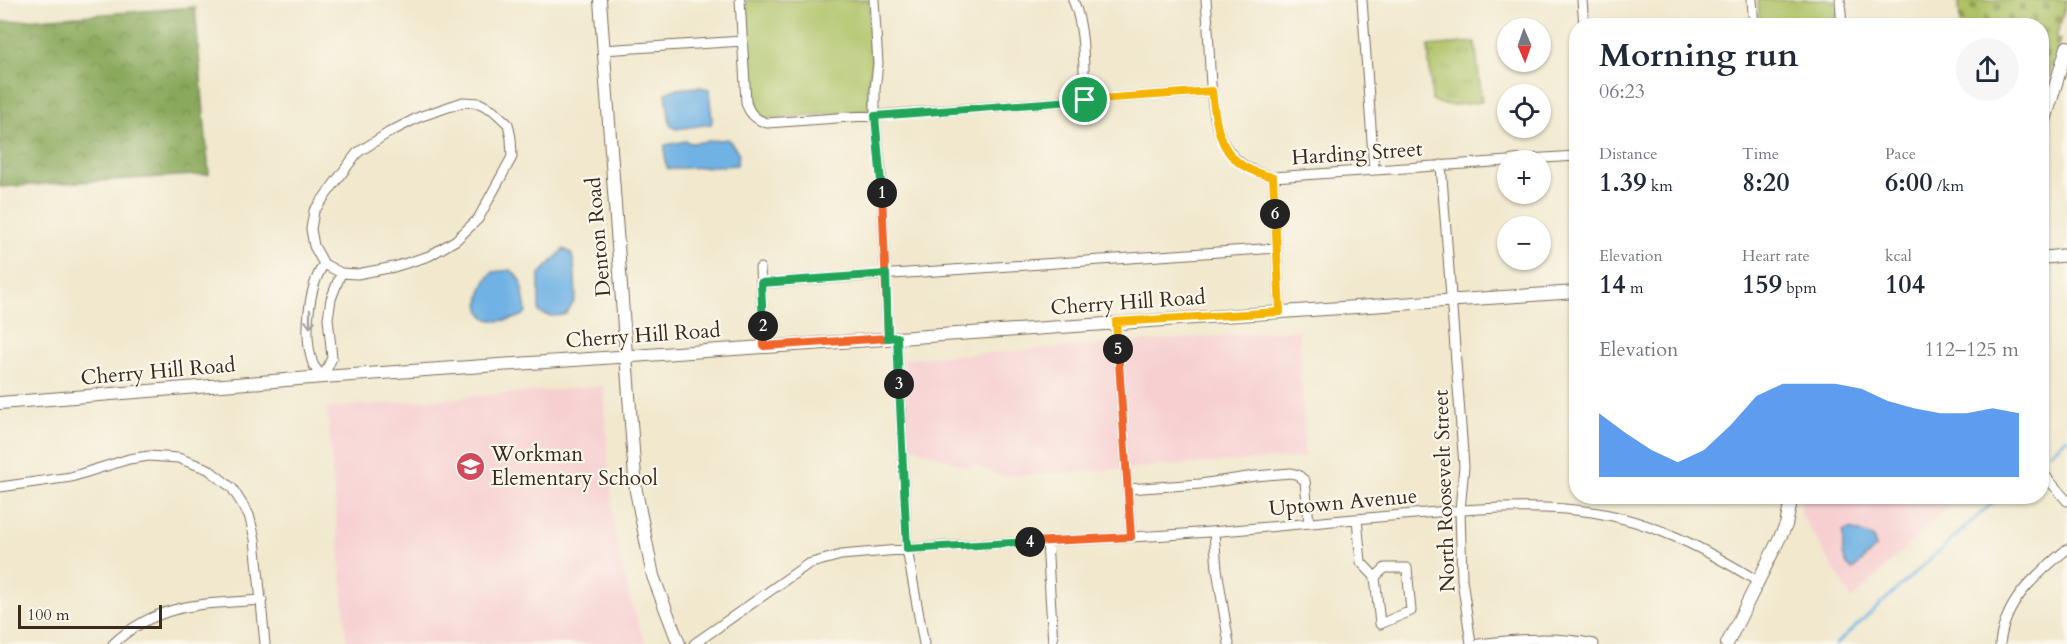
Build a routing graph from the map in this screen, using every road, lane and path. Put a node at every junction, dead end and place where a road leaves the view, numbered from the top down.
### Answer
1 (600, 0) edge
2 (740, 0) edge
3 (874, 0) edge
4 (1072, 0) edge
5 (1206, 0) edge
6 (1362, 0) edge
7 (1582, 0) edge
8 (1752, 0) edge
9 (1840, 0) edge
10 (1583, 18) edge
11 (1753, 18) edge
12 (1841, 18) edge
13 (743, 41) junction
14 (2067, 48) edge
15 (603, 50) junction
16 (1212, 91) junction
17 (1085, 100) junction
18 (2049, 107) edge
19 (875, 116) junction
20 (1569, 157) edge
21 (1551, 158) edge
22 (1497, 162) edge
23 (1441, 165) junction
24 (1374, 169) junction
25 (1273, 177) junction
26 (1277, 248) junction
27 (2067, 255) edge
28 (2049, 257) edge
29 (324, 264) junction
30 (760, 268) dead end
31 (341, 273) junction
32 (886, 274) junction
33 (761, 283) junction
34 (1569, 293) edge
35 (1451, 302) junction
36 (1280, 312) junction
37 (1116, 322) junction
38 (892, 338) junction
39 (764, 346) junction
40 (627, 355) junction
41 (323, 377) junction
42 (0, 403) edge
43 (2049, 480) edge
44 (0, 487) edge
45 (1128, 489) junction
46 (2067, 501) edge
47 (1790, 504) edge
48 (1460, 510) junction
49 (1357, 519) junction
50 (1310, 523) junction
51 (1214, 533) junction
52 (1131, 537) junction
53 (1047, 541) junction
54 (907, 549) junction
55 (2067, 549) edge
56 (1375, 577) junction
57 (1759, 582) junction
58 (262, 600) junction
59 (112, 644) edge
60 (265, 644) edge
61 (680, 644) edge
62 (694, 644) edge
63 (924, 644) edge
64 (1053, 644) edge
65 (1229, 644) edge
66 (1471, 644) edge
67 (1479, 644) edge
68 (1594, 644) edge
69 (1727, 644) edge
70 (2000, 644) edge

1 - 15 main road, Denton Road
2 - 13 street
3 - 19 street
4 - 17 street
5 - 16 street, Harding Street
6 - 24 street
7 - 10 street
8 - 11 street
9 - 12 street
13 - 15 street
13 - 19 street
14 - 18 main road
15 - 40 main road, Denton Road
16 - 17 street
16 - 25 street, Harding Street
17 - 19 street
19 - 32 street
20 - 21 street, Harding Street
22 - 23 street, Harding Street
23 - 24 street, Harding Street
23 - 35 street, North Roosevelt Street
24 - 25 street, Harding Street
25 - 26 street
26 - 32 street
26 - 36 street
27 - 28 main road
29 - 31 street
29 - 31 street
29 -> 41 street
30 - 33 street
31 - 41 street
32 - 33 street
32 - 38 street
33 - 39 street
34 - 35 main road, Cherry Hill Road
35 - 36 main road, Cherry Hill Road
35 - 48 street, North Roosevelt Street
36 - 37 main road, Cherry Hill Road
37 - 38 main road, Cherry Hill Road
37 - 45 street
38 - 39 main road, Cherry Hill Road
38 - 54 street
39 - 40 main road, Cherry Hill Road
40 - 41 main road, Cherry Hill Road
40 - 61 main road, Denton Road
41 - 42 main road, Cherry Hill Road
43 - 46 street
44 - 58 street
45 - 50 street
45 - 52 street
47 - 57 main road
48 - 49 street, Uptown Avenue
48 - 57 street, Uptown Avenue
48 - 66 street, North Roosevelt Street
49 - 50 street, Uptown Avenue
49 - 56 street
50 - 51 street, Uptown Avenue
51 - 52 street, Uptown Avenue
51 - 65 street
52 - 53 street, Uptown Avenue
53 - 54 street, Uptown Avenue
53 - 64 street
54 - 62 street, Uptown Avenue
54 - 63 street
55 - 70 street
56 - 56 street
57 - 69 main road
58 - 59 street
58 - 60 street
67 - 68 street

